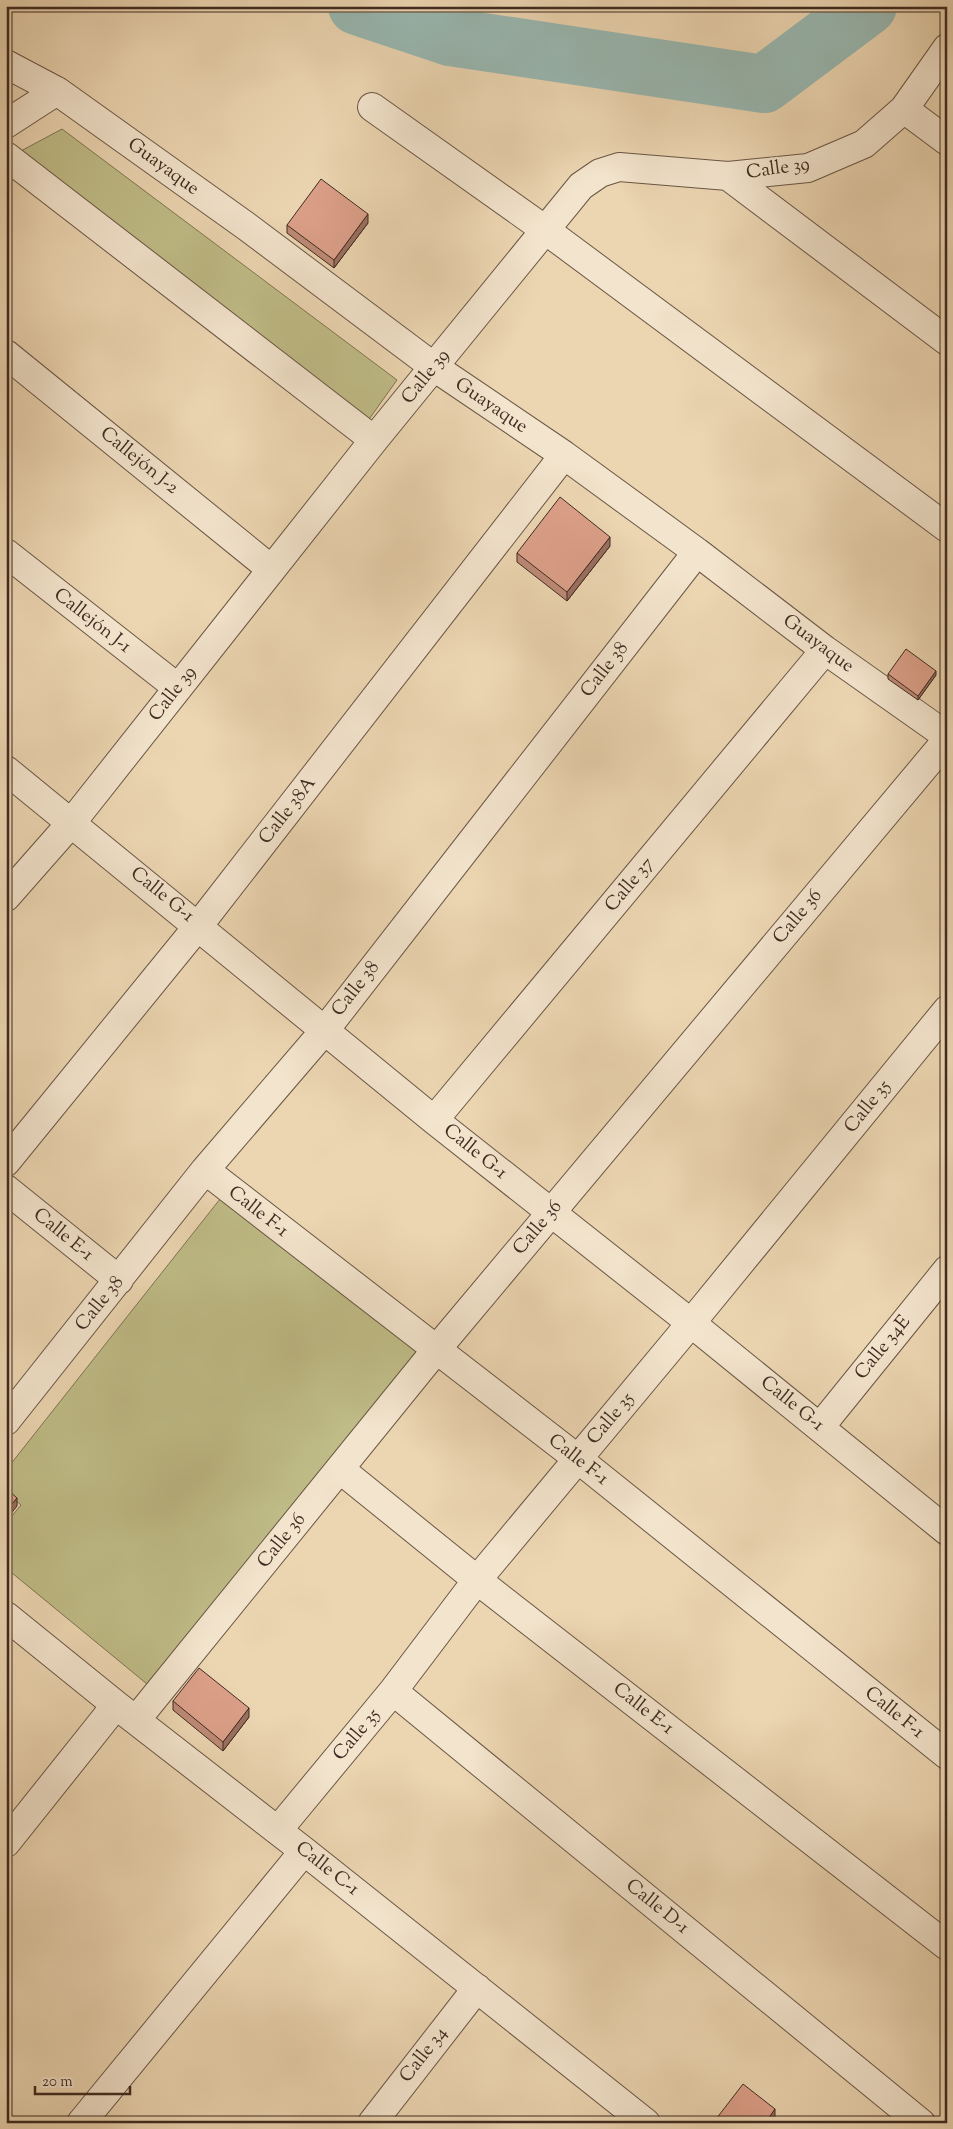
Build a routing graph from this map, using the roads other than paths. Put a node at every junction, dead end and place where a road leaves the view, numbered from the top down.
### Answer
1 (947, 48) edge
2 (6, 64) edge
3 (57, 91) junction
4 (372, 107) dead end
5 (904, 109) junction
6 (6, 124) edge
7 (947, 141) edge
8 (6, 156) edge
9 (728, 176) junction
10 (544, 229) junction
11 (947, 341) edge
12 (6, 354) edge
13 (434, 368) junction
14 (374, 440) junction
15 (564, 455) junction
16 (947, 528) edge
17 (697, 552) junction
18 (6, 553) edge
19 (271, 568) junction
20 (825, 650) junction
21 (178, 688) junction
22 (947, 738) edge
23 (6, 770) edge
24 (72, 822) junction
25 (6, 897) edge
26 (199, 925) junction
27 (947, 1010) edge
28 (325, 1030) junction
29 (434, 1120) junction
30 (6, 1162) edge
31 (205, 1170) junction
32 (6, 1189) edge
33 (551, 1213) junction
34 (947, 1270) edge
35 (119, 1280) junction
36 (692, 1323) junction
37 (436, 1350) junction
38 (6, 1421) edge
39 (820, 1427) junction
40 (578, 1459) junction
41 (341, 1470) junction
42 (942, 1519) edge
43 (478, 1580) junction
44 (6, 1616) edge
45 (393, 1691) junction
46 (126, 1713) junction
47 (947, 1755) edge
48 (278, 1830) junction
49 (6, 1843) edge
50 (304, 1851) junction
51 (947, 1946) edge
52 (477, 1988) junction
53 (81, 2123) edge
54 (372, 2123) edge
55 (646, 2123) edge
56 (922, 2123) edge

1 - 5 street, Calle 39
2 - 3 street, Guayaque
3 - 6 street
3 - 13 street, Guayaque
4 - 10 street
5 - 7 street
5 - 9 street, Calle 39
8 - 14 street
9 - 10 street, Calle 39
9 - 11 street
10 - 13 street, Calle 39
10 - 16 street
12 - 19 street, Callejón J-2
13 - 14 street, Calle 39
13 - 15 street, Guayaque
14 - 19 street, Calle 39
15 - 17 street, Guayaque
15 - 26 street, Calle 38A
17 - 20 street, Guayaque
17 - 28 street, Calle 38
18 - 21 street, Callejón J-1
19 - 21 street, Calle 39
20 - 22 street, Guayaque
20 - 29 street, Calle 37
21 - 24 street, Calle 39
22 - 33 street, Calle 36
23 - 24 street, Calle G-1
24 - 25 street, Calle 39
24 - 26 street, Calle G-1
26 - 28 street, Calle G-1
26 - 30 street, Calle 38A
27 - 36 street, Calle 35
28 - 29 street, Calle G-1
28 - 31 street, Calle 38
29 - 33 street, Calle G-1
31 - 35 street, Calle 38
31 - 37 street, Calle F-1
32 - 35 street, Calle E-1
33 - 36 street, Calle G-1
33 - 37 street, Calle 36
34 - 39 street, Calle 34E
35 - 38 street, Calle 38
36 - 39 street, Calle G-1
36 - 40 street, Calle 35
37 - 40 street, Calle F-1
37 - 41 street, Calle 36
39 - 42 street, Calle G-1
40 - 43 street, Calle 35
40 - 47 street, Calle F-1
41 - 43 street, Calle E-1
41 - 46 street, Calle 36
43 - 45 street, Calle 35
43 - 51 street, Calle E-1
44 - 46 street, Calle C-1
45 - 48 street, Calle 35
45 - 56 street, Calle D-1
46 - 48 street, Calle C-1
46 - 49 street, Calle 36
48 - 50 street, Calle C-1
50 - 52 street, Calle C-1
50 - 53 street
52 - 54 street, Calle 34
52 - 55 street, Calle C-1

